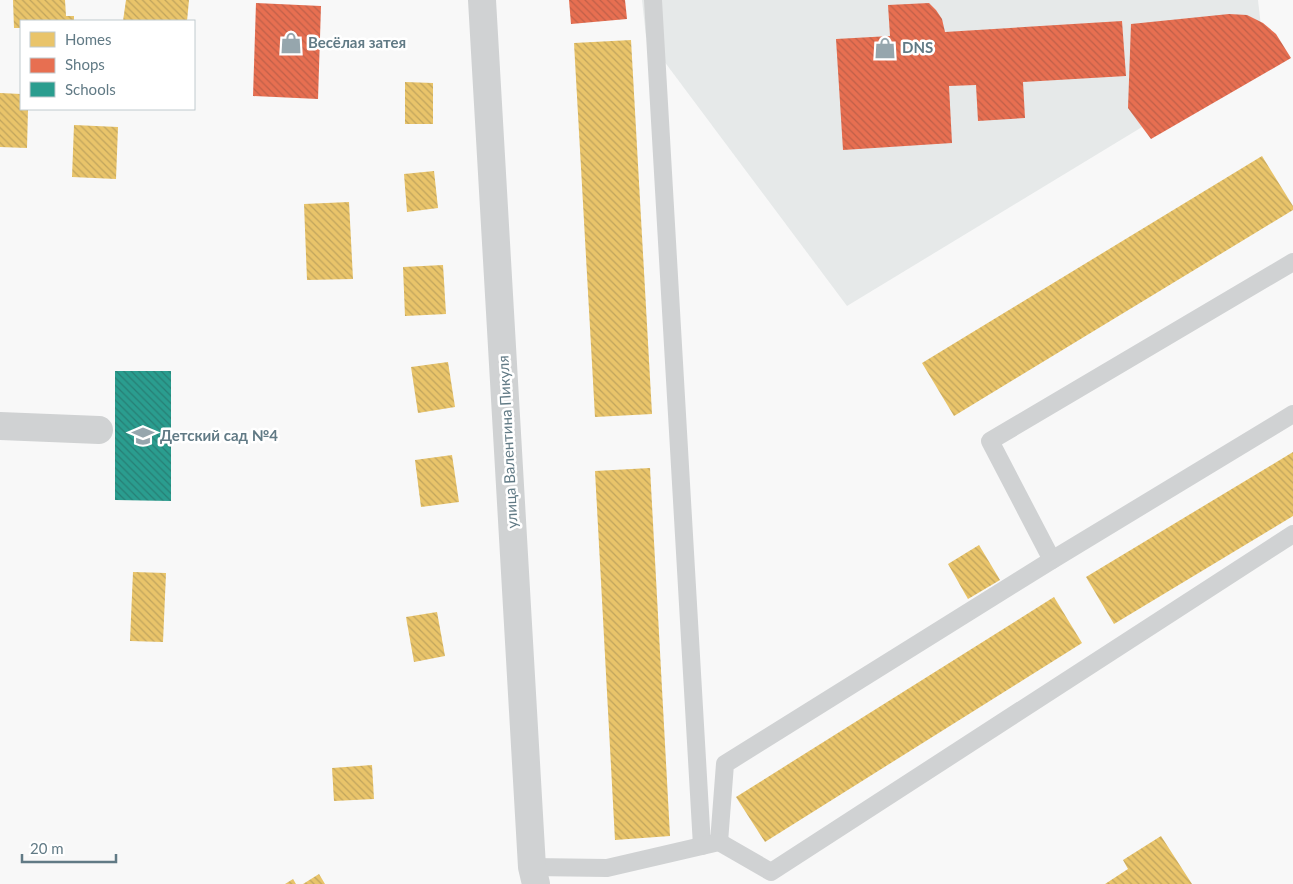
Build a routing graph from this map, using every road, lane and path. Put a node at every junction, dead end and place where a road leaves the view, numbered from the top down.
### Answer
1 (482, 0) edge
2 (653, 0) edge
3 (1293, 262) edge
4 (1293, 414) edge
5 (0, 426) edge
6 (98, 430) dead end
7 (1293, 534) edge
8 (1052, 560) junction
9 (710, 844) junction
10 (534, 875) edge

1 - 10 street, улица Валентина Пикуля
2 - 9 lane
3 - 8 lane
4 - 8 lane
5 - 6 street
7 - 9 lane
8 - 9 lane
9 - 10 lane

